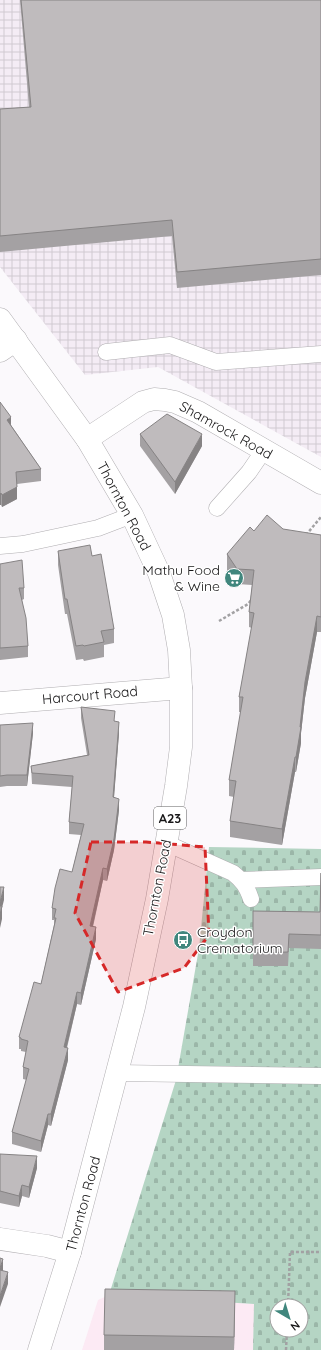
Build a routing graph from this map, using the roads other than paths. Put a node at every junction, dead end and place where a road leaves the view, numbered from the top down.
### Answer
1 (0, 319) edge
2 (8, 345) edge
3 (106, 352) dead end
4 (321, 354) edge
5 (87, 439) junction
6 (264, 450) junction
7 (321, 483) edge
8 (217, 508) dead end
9 (132, 515) junction
10 (0, 546) edge
11 (181, 688) junction
12 (0, 702) edge
13 (166, 843) junction
14 (321, 877) edge
15 (242, 880) junction
16 (251, 899) dead end
17 (117, 1073) junction
18 (321, 1076) edge
19 (0, 1239) edge
20 (70, 1252) junction
21 (39, 1350) edge

1 - 2 main road, Thornton Road / A23
2 - 5 main road, Thornton Road / A23
3 - 4 lane
5 - 6 main road, Shamrock Road
5 - 9 main road, Thornton Road / A23
6 - 7 main road, Shamrock Road
6 - 8 lane
9 - 10 lane
9 - 11 main road, Thornton Road / A23
11 - 12 main road, Harcourt Road
11 - 13 main road, Thornton Road / A23
13 - 15 lane
13 - 17 main road, Thornton Road / A23
14 - 15 lane
15 - 16 lane
17 - 18 lane
17 - 20 main road, Thornton Road / A23
19 - 20 main road
20 - 21 main road, Thornton Road / A23

